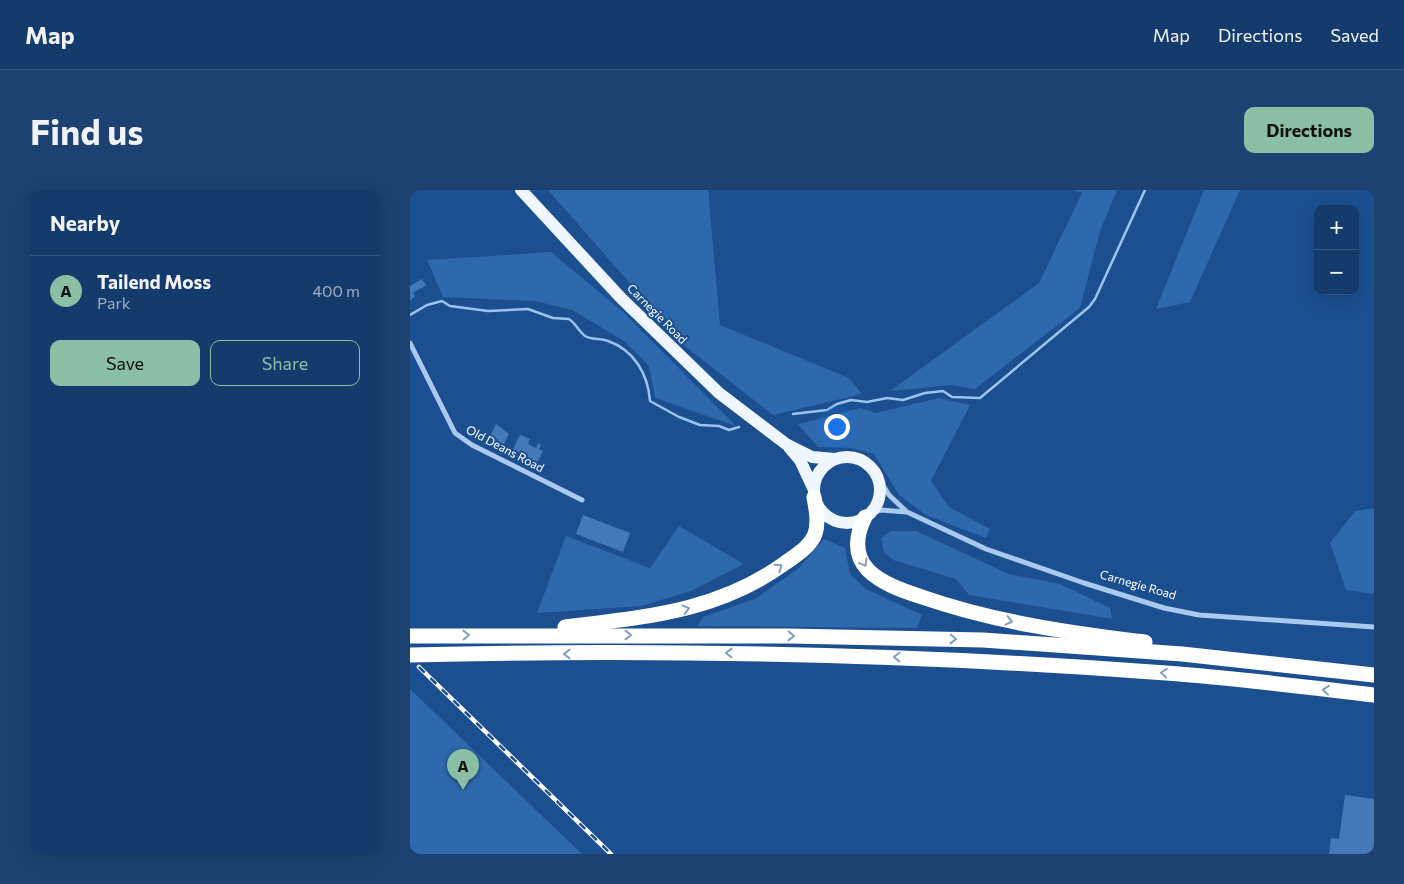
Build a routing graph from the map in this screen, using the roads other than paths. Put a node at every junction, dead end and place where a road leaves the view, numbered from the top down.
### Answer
1 (521, 190) edge
2 (410, 343) edge
3 (786, 444) junction
4 (835, 459) junction
5 (875, 472) junction
6 (814, 493) junction
7 (582, 500) dead end
8 (907, 512) junction
9 (866, 516) junction
10 (1374, 627) edge
11 (499, 635) junction
12 (414, 636) edge
13 (418, 655) edge
14 (1374, 670) edge
15 (1374, 675) edge
16 (1374, 695) edge

1 - 3 main road, Carnegie Road
2 - 7 street, Old Deans Road
3 - 4 main road, Carnegie Road
3 - 6 main road, Carnegie Road
4 - 5 main road
4 - 6 main road
5 - 8 street, Carnegie Road
5 - 9 main road
6 - 9 main road
11 -> 6 highway
8 - 9 street, Carnegie Road
8 - 10 street, Carnegie Road
9 -> 14 highway
12 -> 11 highway
11 -> 15 highway
16 -> 13 highway

